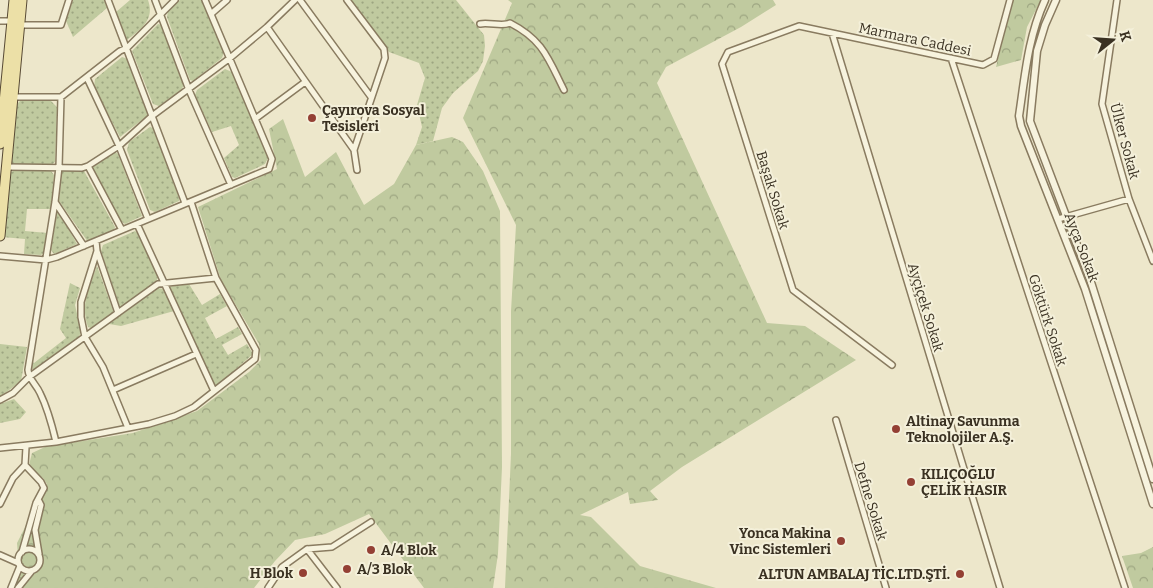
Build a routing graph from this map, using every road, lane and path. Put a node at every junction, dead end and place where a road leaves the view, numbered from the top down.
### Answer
1 (14, 0) edge
2 (22, 0) edge
3 (69, 0) edge
4 (108, 0) edge
5 (156, 0) edge
6 (175, 0) edge
7 (205, 0) edge
8 (228, 0) edge
9 (295, 0) edge
10 (300, 0) edge
11 (347, 0) edge
12 (1010, 0) edge
13 (1045, 0) edge
14 (1056, 0) edge
15 (1117, 0) edge
16 (161, 13) junction
17 (211, 14) junction
18 (0, 21) edge
19 (17, 23) junction
20 (480, 24) dead end
21 (800, 26) joint
22 (267, 27) junction
23 (832, 33) junction
24 (127, 48) junction
25 (230, 58) junction
26 (951, 58) junction
27 (87, 78) junction
28 (305, 82) junction
29 (189, 90) junction
30 (564, 90) dead end
31 (14, 97) junction
32 (61, 97) junction
33 (371, 97) junction
34 (152, 116) junction
35 (255, 119) junction
36 (1, 127) edge
37 (0, 144) edge
38 (119, 146) junction
39 (354, 150) junction
40 (88, 166) junction
41 (7, 167) junction
42 (59, 167) junction
43 (357, 170) dead end
44 (231, 185) junction
45 (1130, 198) junction
46 (55, 202) junction
47 (188, 202) junction
48 (1062, 218) junction
49 (148, 219) junction
50 (137, 224) junction
51 (122, 230) junction
52 (0, 236) edge
53 (96, 241) junction
54 (84, 246) junction
55 (97, 251) junction
56 (0, 256) edge
57 (46, 260) junction
58 (1153, 261) edge
59 (216, 278) junction
60 (165, 285) junction
61 (118, 313) junction
62 (85, 337) junction
63 (196, 354) junction
64 (892, 365) dead end
65 (29, 377) junction
66 (113, 390) junction
67 (214, 391) junction
68 (0, 400) edge
69 (836, 420) dead end
70 (128, 428) junction
71 (56, 442) junction
72 (26, 447) junction
73 (0, 448) edge
74 (25, 465) junction
75 (1153, 479) edge
76 (39, 501) junction
77 (0, 504) edge
78 (1153, 504) edge
79 (371, 522) dead end
80 (306, 549) junction
81 (21, 553) junction
82 (0, 555) edge
83 (39, 555) junction
84 (7, 556) junction
85 (19, 565) junction
86 (30, 572) junction
87 (10, 588) edge
88 (18, 588) edge
89 (268, 588) edge
90 (337, 588) edge
91 (886, 588) edge
92 (1000, 588) edge
93 (1125, 588) edge

1 - 19 main road
2 - 19 main road
3 - 19 street
4 - 24 street
5 - 16 street
6 - 16 street
7 - 17 street
8 - 17 street
9 - 22 street
10 - 33 street
11 - 33 street
12 - 26 street, Marmara Caddesi
13 - 48 street, Ayça Sokak
14 - 48 street
15 - 45 street, Ülker Sokak
16 - 24 street
16 - 29 street
17 - 25 street
18 - 19 street
19 - 31 main road
19 - 36 main road
20 - 30 street
21 - 23 street, Marmara Caddesi
21 - 64 street, Başak Sokak
22 - 25 street
22 - 28 street
23 - 26 street, Marmara Caddesi
23 - 92 street, Ayçiçek Sokak
24 - 27 street
24 - 34 street
25 - 29 street
25 - 35 street
26 - 93 street, Göktürk Sokak
27 - 32 street
27 - 38 street
28 - 35 street
28 - 39 street
29 - 34 street
29 - 44 street
31 - 32 street
31 - 41 main road
32 - 42 street
33 - 39 street
34 - 38 street
34 - 47 street
35 - 44 street
36 - 37 main road
38 - 40 street
38 - 49 street
39 - 43 street
40 - 42 street
40 - 51 street
41 - 42 street
41 - 52 main road
42 - 46 street
44 - 47 street
45 - 48 street
45 - 58 street, Ülker Sokak
46 - 54 street
46 - 57 street
47 - 49 street
47 - 59 street
48 - 75 street
48 - 78 street, Ayça Sokak
49 - 50 street
50 - 51 street
50 - 60 street
51 - 53 street
53 - 54 street
53 - 55 street
54 - 57 street
55 - 61 street
55 - 62 street
56 - 57 street
57 - 65 street
59 - 60 street
59 - 67 street
60 - 61 street
60 - 63 street
61 - 62 street
62 - 65 street
62 - 66 street
63 - 66 street
63 - 67 street
65 - 68 street
65 - 71 street
66 - 70 street
67 - 70 street
69 - 91 street, Defne Sokak
70 - 71 street
71 - 72 street
72 - 73 street
72 - 74 street
74 - 76 street
74 - 77 street
76 - 81 street
76 - 83 street
79 - 80 street
80 - 89 street
80 - 90 street
81 - 83 street
81 - 84 street
81 - 85 street
82 - 84 street
83 - 86 street
84 - 85 street
85 - 86 street
85 - 87 street
86 - 88 street

